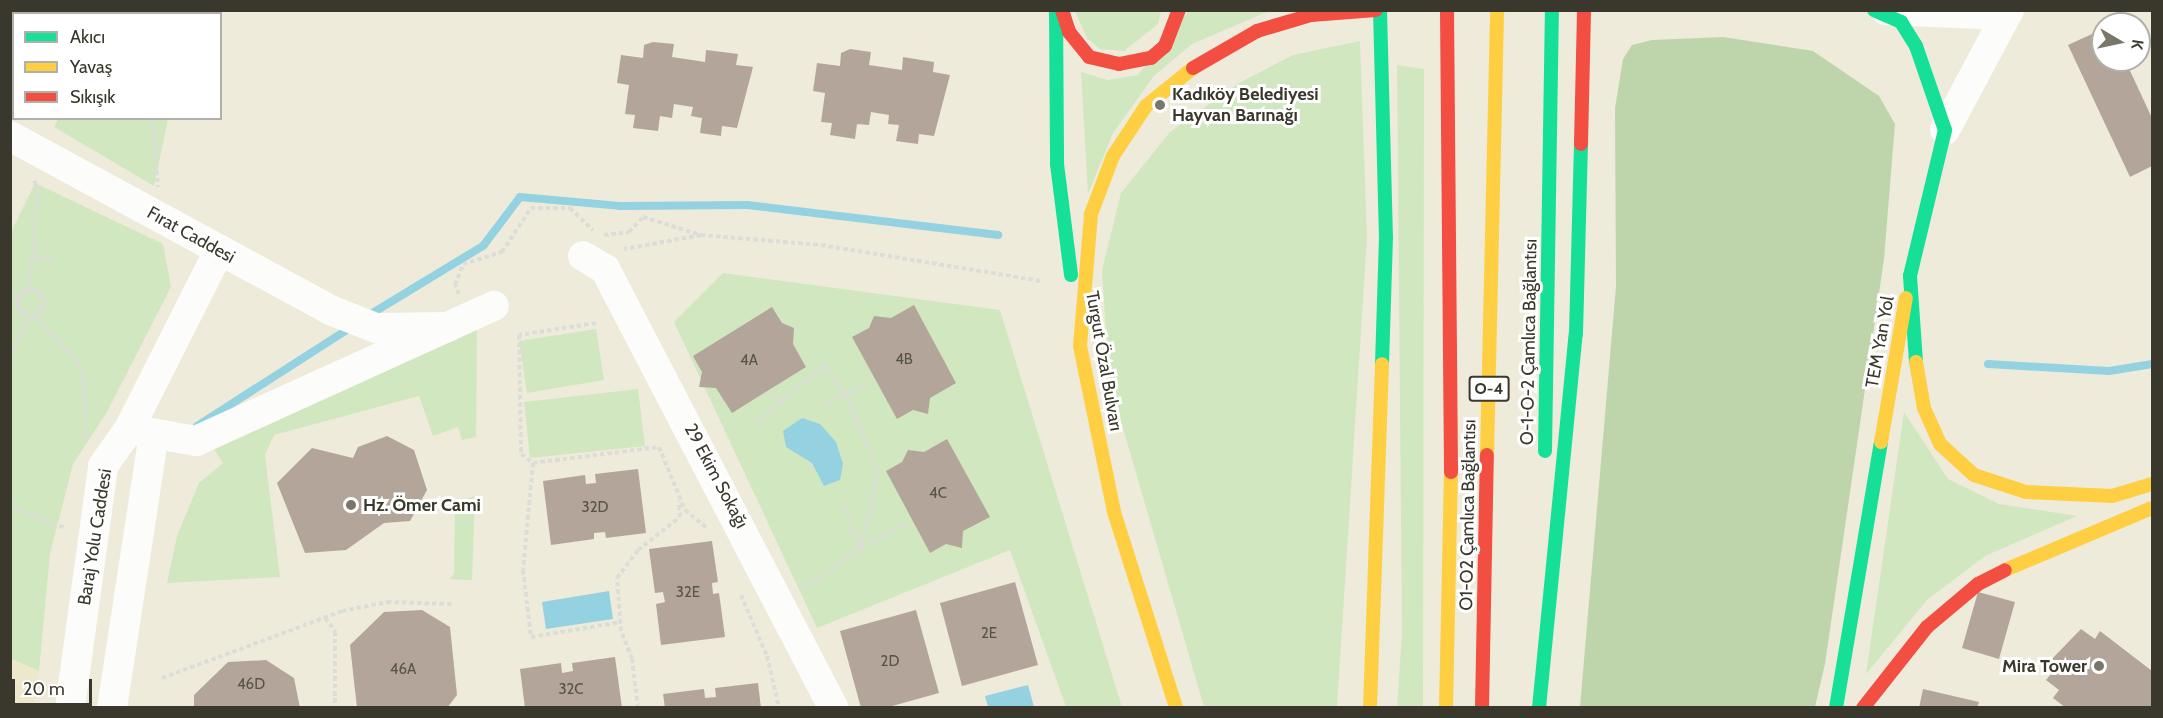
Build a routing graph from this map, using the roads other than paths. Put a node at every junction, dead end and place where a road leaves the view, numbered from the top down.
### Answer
1 (1056, 10) edge
2 (1062, 10) edge
3 (1179, 10) edge
4 (1376, 10) edge
5 (1380, 10) edge
6 (1447, 10) edge
7 (1497, 10) edge
8 (1552, 10) edge
9 (1584, 10) edge
10 (1874, 10) edge
11 (1886, 10) edge
12 (2007, 13) edge
13 (1945, 130) junction
14 (16, 139) edge
15 (219, 251) junction
16 (584, 256) dead end
17 (1910, 276) junction
18 (495, 306) dead end
19 (448, 327) junction
20 (1080, 346) junction
21 (141, 432) junction
22 (1544, 472) dead end
23 (2152, 484) edge
24 (1544, 495) dead end
25 (2152, 508) edge
26 (1541, 675) junction
27 (70, 708) edge
28 (112, 708) edge
29 (834, 708) edge
30 (1176, 708) edge
31 (1370, 708) edge
32 (1446, 708) edge
33 (1482, 708) edge
34 (1539, 708) edge
35 (1836, 708) edge
36 (1863, 708) edge

1 - 20 main road, Turgut Özal Bulvarı
2 - 3 main road
4 - 20 main road
5 - 31 main road
6 - 32 main road
7 - 33 main road, O1-O2 Çamlıca Bağlantısı / O-4
8 - 22 main road, O-1-O-2 Çamlıca Bağlantısı
9 - 26 main road
10 - 13 main road
11 - 12 street
12 - 13 street
13 - 17 main road, TEM Yan Yol
14 - 15 street, Fırat Caddesi
15 - 19 street, Fırat Caddesi
15 - 21 street, Baraj Yolu Caddesi
16 - 29 street, 29 Ekim Sokağı
17 - 23 main road
17 - 35 main road, TEM Yan Yol
18 - 19 street
19 - 21 street
20 - 30 main road, Turgut Özal Bulvarı
21 - 27 street, Baraj Yolu Caddesi
21 - 28 street, Baraj Yolu Caddesi
24 - 26 main road
25 - 36 main road
26 - 34 main road

